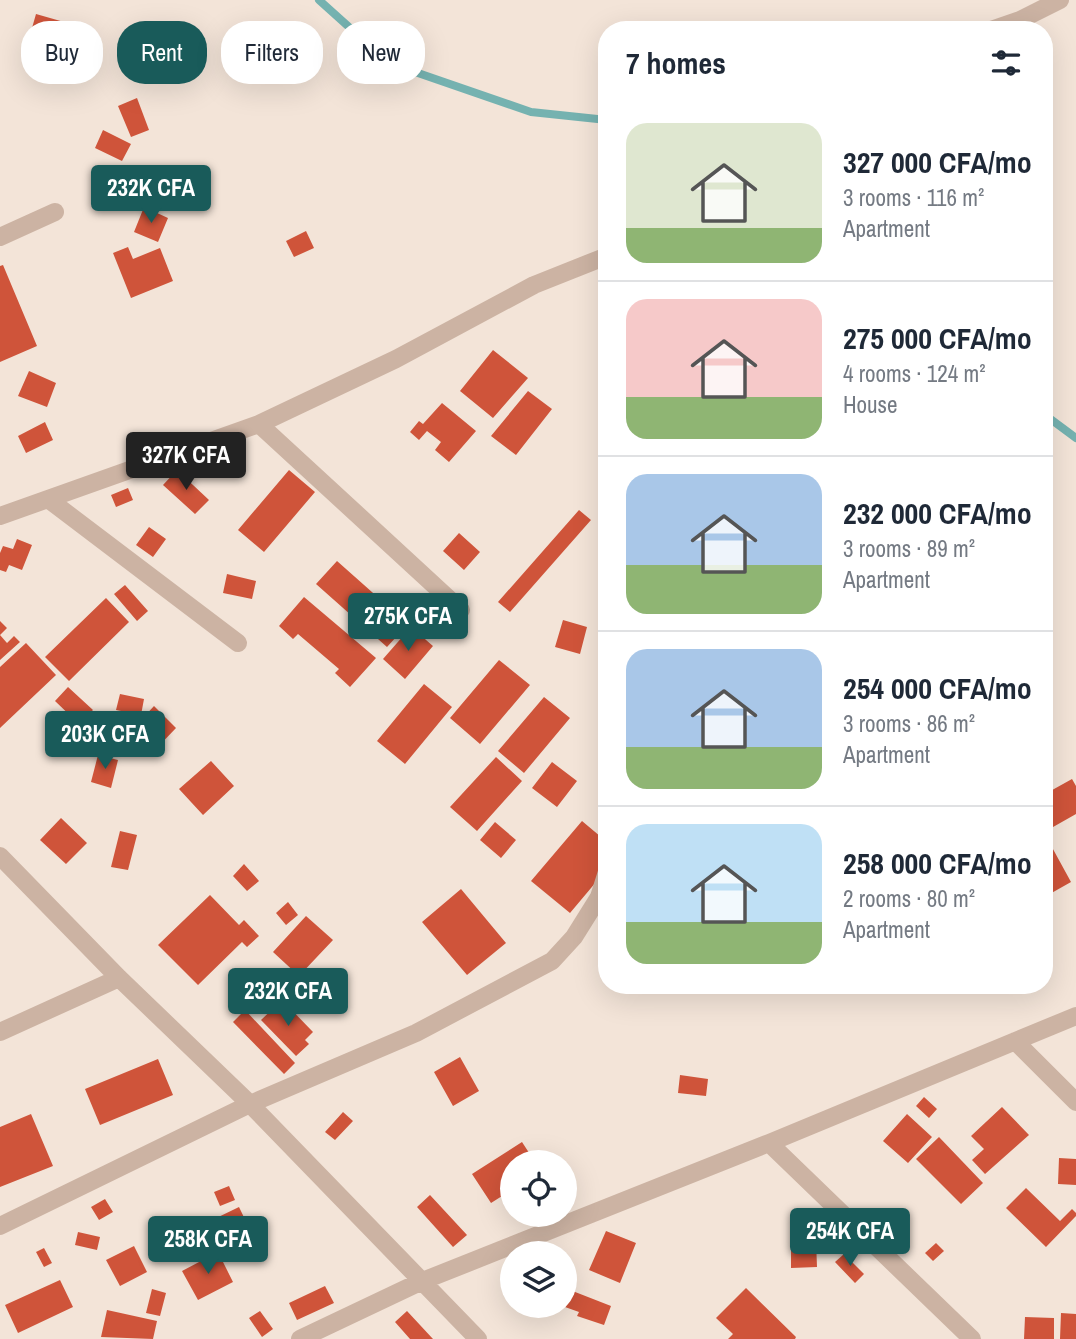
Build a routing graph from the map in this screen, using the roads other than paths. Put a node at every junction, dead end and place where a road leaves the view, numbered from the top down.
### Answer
1 (1060, 0) edge
2 (1017, 21) edge
3 (55, 212) dead end
4 (0, 237) edge
5 (598, 260) edge
6 (258, 424) junction
7 (48, 499) junction
8 (0, 516) edge
9 (461, 610) dead end
10 (239, 643) dead end
11 (0, 856) edge
12 (598, 899) edge
13 (119, 978) junction
14 (1076, 1016) edge
15 (0, 1032) edge
16 (1015, 1041) junction
17 (1076, 1102) edge
18 (250, 1104) junction
19 (769, 1143) junction
20 (0, 1226) edge
21 (420, 1282) junction
22 (300, 1339) edge
23 (478, 1339) edge
24 (972, 1339) edge

1 - 2 street
3 - 4 street
5 - 6 street
6 - 7 street
6 - 9 street
7 - 8 street
7 - 10 street
11 - 13 street
12 - 18 street
13 - 15 street
13 - 18 street
14 - 16 street
16 - 17 street
16 - 19 street
18 - 20 street
18 - 21 street
19 - 21 street
19 - 24 street
21 - 22 street
21 - 23 street

